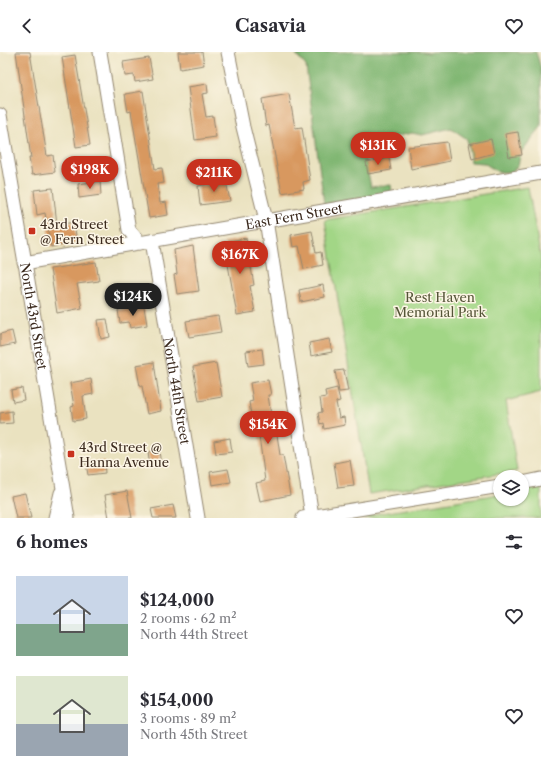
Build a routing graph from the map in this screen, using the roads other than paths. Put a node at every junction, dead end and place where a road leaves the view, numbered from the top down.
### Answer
1 (100, 52) edge
2 (228, 52) edge
3 (0, 115) edge
4 (541, 173) edge
5 (266, 220) junction
6 (146, 242) junction
7 (24, 263) junction
8 (541, 480) edge
9 (62, 481) junction
10 (529, 481) edge
11 (493, 487) edge
12 (307, 517) edge
13 (55, 518) edge
14 (68, 518) edge
15 (198, 518) edge

1 - 6 street, North 44th Street
2 - 5 street
3 - 7 street, North 43rd Street
4 - 5 street, East Fern Street
5 - 6 street, East Fern Street
5 - 12 street
6 - 7 street, East Fern Street
6 - 15 street, North 44th Street
7 - 9 street, North 43rd Street
8 - 10 street
9 - 13 street
9 - 14 street, North 43rd Street
11 - 12 street

